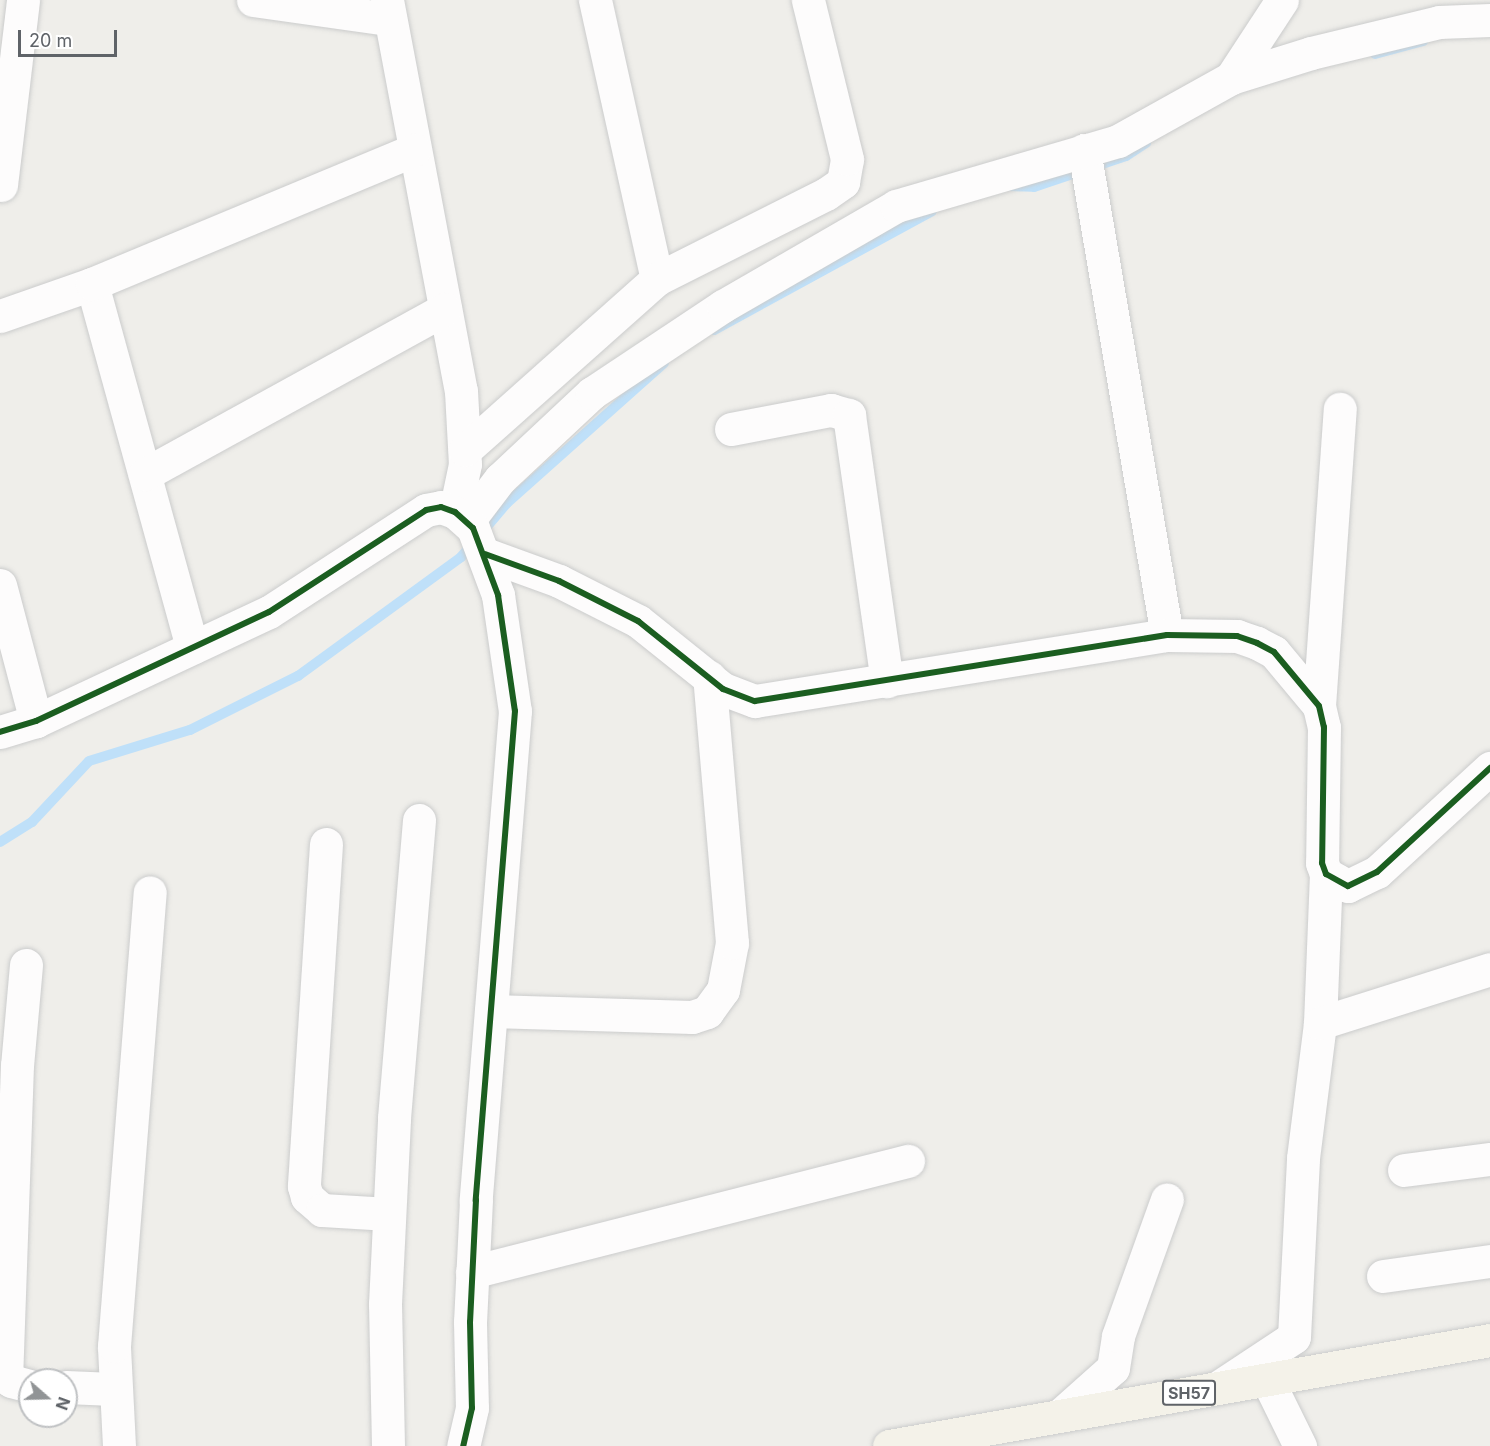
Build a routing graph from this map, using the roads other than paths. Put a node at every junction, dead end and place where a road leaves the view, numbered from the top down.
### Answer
1 (23, 0) edge
2 (254, 0) edge
3 (594, 0) edge
4 (808, 0) edge
5 (1282, 0) edge
6 (388, 9) edge
7 (1490, 20) edge
8 (1231, 78) junction
9 (414, 150) junction
10 (1088, 166) junction
11 (1, 185) edge
12 (657, 279) junction
13 (92, 284) junction
14 (445, 309) junction
15 (0, 316) edge
16 (1340, 409) dead end
17 (731, 429) dead end
18 (465, 450) junction
19 (145, 474) junction
20 (472, 532) junction
21 (0, 585) edge
22 (1167, 635) junction
23 (192, 648) junction
24 (709, 677) junction
25 (887, 681) junction
26 (1319, 706) junction
27 (36, 721) junction
28 (0, 732) edge
29 (1490, 768) edge
30 (419, 820) dead end
31 (326, 844) dead end
32 (1326, 874) junction
33 (150, 892) dead end
34 (27, 965) dead end
35 (1490, 969) edge
36 (491, 1011) junction
37 (1320, 1023) junction
38 (8, 1064) edge
39 (1490, 1159) edge
40 (908, 1161) dead end
41 (1404, 1170) dead end
42 (1167, 1199) dead end
43 (389, 1214) junction
44 (1490, 1261) edge
45 (472, 1272) junction
46 (1383, 1276) dead end
47 (1490, 1340) edge
48 (1267, 1379) junction
49 (18, 1383) edge
50 (78, 1388) edge
51 (1217, 1388) junction
52 (113, 1389) junction
53 (1059, 1416) junction
54 (905, 1445) edge
55 (119, 1446) edge
56 (388, 1446) edge
57 (463, 1446) edge
58 (1300, 1446) edge

1 - 11 street
2 - 6 street
3 - 12 street
4 - 12 street
5 - 8 street
6 - 9 street
7 - 8 street
8 - 10 street
9 - 13 street
9 - 14 street
10 - 20 street
10 - 22 street
12 - 18 street
13 - 15 street
13 - 19 street
14 - 18 street
14 - 19 street
16 - 26 street
17 - 25 street
18 - 20 street
19 - 23 street
20 - 23 street
20 - 24 street
20 - 36 street
21 - 27 street
22 - 25 street
22 - 26 street
23 - 27 street
24 - 25 street
24 - 36 street
26 - 32 street
27 - 28 street
29 - 32 street
30 - 43 street
31 - 43 street
32 - 37 street
33 - 52 street
34 - 38 street
35 - 37 street
36 - 45 street
37 - 51 street
38 - 49 street
39 - 41 street
40 - 45 street
42 - 53 street
43 - 56 street
44 - 46 street
45 - 57 street
47 - 48 main road, SH57
48 - 51 main road, SH57
48 - 58 street
50 - 52 street
51 - 53 main road, SH57
52 - 55 street
53 - 54 main road, SH57

